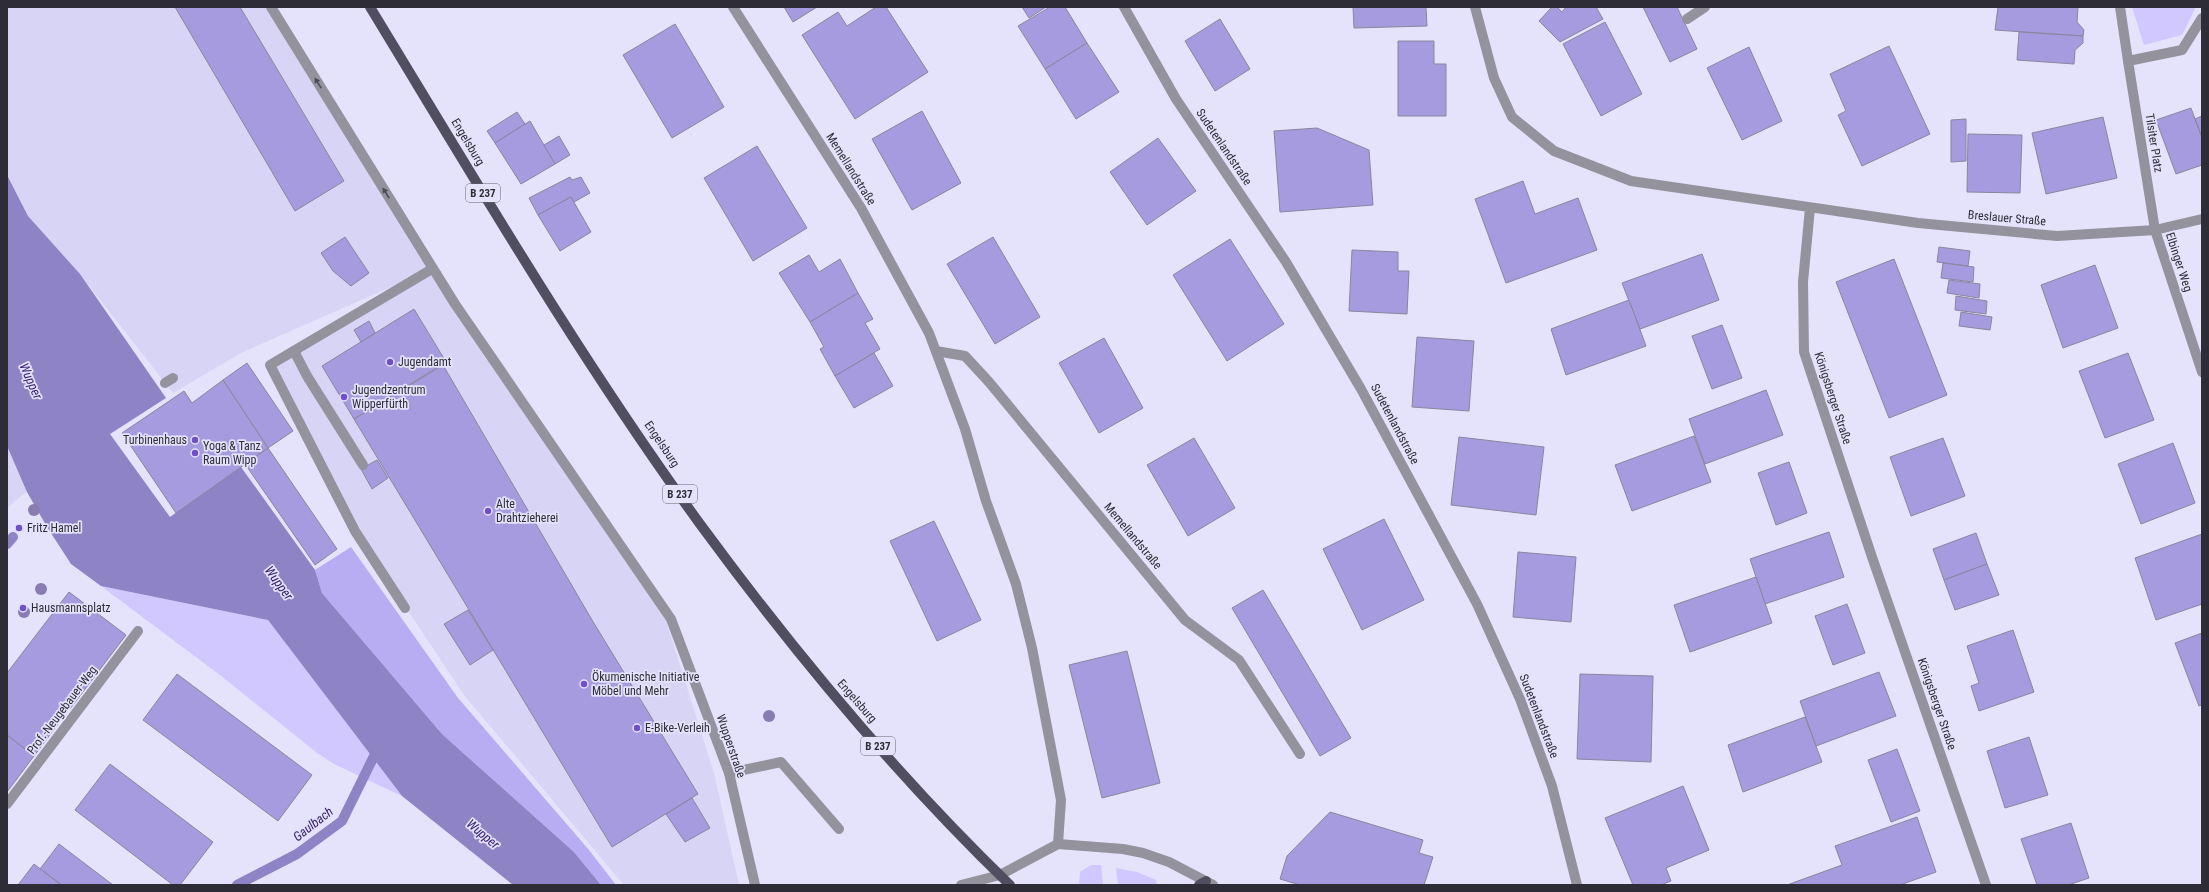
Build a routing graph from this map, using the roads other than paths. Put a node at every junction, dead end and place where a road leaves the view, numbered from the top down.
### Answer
1 (271, 7) edge
2 (370, 7) edge
3 (733, 7) edge
4 (1124, 7) edge
5 (1475, 7) edge
6 (1704, 7) edge
7 (2120, 7) edge
8 (2202, 18) edge
9 (1687, 19) dead end
10 (2128, 61) junction
11 (1810, 208) junction
12 (2202, 219) edge
13 (2155, 230) junction
14 (432, 268) junction
15 (294, 350) junction
16 (936, 351) junction
17 (2202, 372) edge
18 (363, 465) dead end
19 (405, 608) dead end
20 (138, 631) dead end
21 (1300, 754) dead end
22 (729, 773) junction
23 (7, 804) edge
24 (839, 829) dead end
25 (1058, 844) junction
26 (1000, 876) junction
27 (1206, 884) edge
28 (755, 885) edge
29 (961, 885) edge
30 (1010, 885) edge
31 (1577, 885) edge
32 (1986, 885) edge

14 -> 1 street, Wupperstraße
2 - 26 main road, Engelsburg / B 237
3 - 16 street, Memellandstraße
4 - 31 street, Sudetenlandstraße
5 - 11 street
6 - 9 street
7 - 10 street, Tilsiter Platz
8 - 10 street
10 - 13 street, Tilsiter Platz
11 - 13 street, Breslauer Straße
11 - 32 street, Königsberger Straße
12 - 13 street, Breslauer Straße
13 - 17 street, Elbinger Weg
14 - 15 street
14 - 22 street, Wupperstraße
15 - 18 street
15 - 19 street
16 - 21 street, Memellandstraße
16 - 25 street, Memellandstraße
20 - 23 street, Prof.-Neugebauer-Weg
22 - 24 street
22 - 28 street, Wupperstraße
25 - 26 street
25 - 27 street
26 - 29 street
26 - 30 main road, B 237

